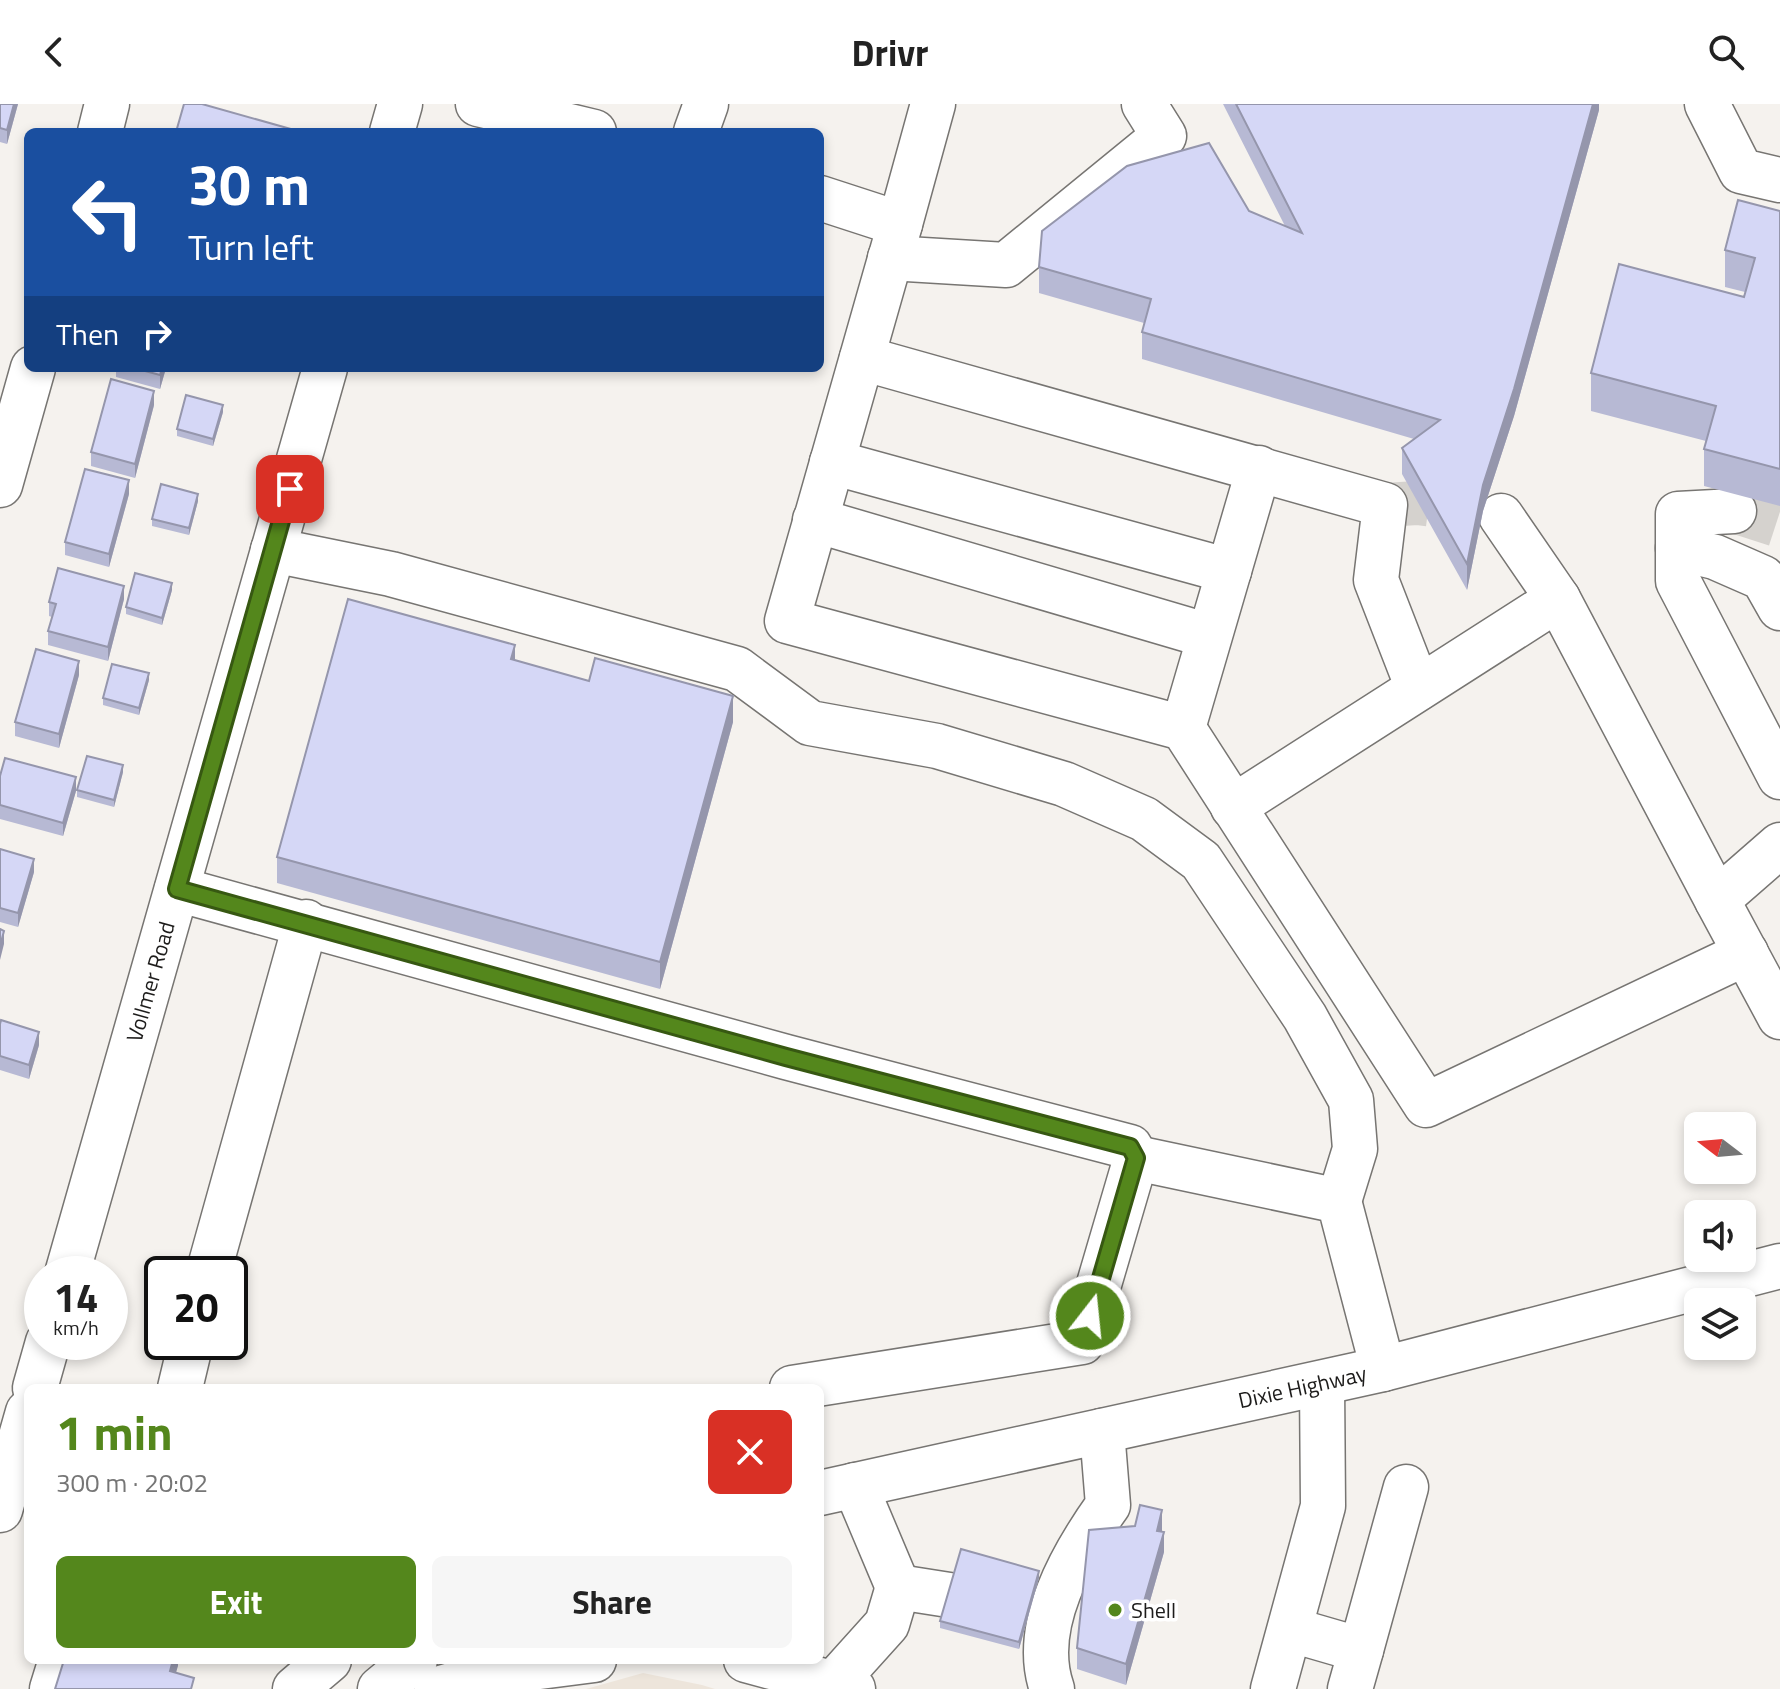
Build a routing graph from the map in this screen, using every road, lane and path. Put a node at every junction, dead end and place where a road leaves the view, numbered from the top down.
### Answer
1 (107, 104) edge
2 (400, 104) edge
3 (478, 104) edge
4 (706, 104) edge
5 (933, 104) edge
6 (1144, 104) edge
7 (1707, 104) edge
8 (101, 128) edge
9 (393, 128) edge
10 (577, 128) edge
11 (697, 128) edge
12 (1780, 180) edge
13 (824, 200) edge
14 (895, 241) junction
15 (862, 358) junction
16 (324, 372) edge
17 (18, 392) edge
18 (832, 462) junction
19 (1259, 468) junction
20 (0, 485) edge
21 (1734, 511) tunnel mouth
22 (1501, 516) dead end
23 (815, 520) junction
24 (1678, 548) junction
25 (273, 550) junction
26 (1229, 571) junction
27 (1558, 599) junction
28 (1780, 608) edge
29 (1209, 636) junction
30 (1418, 688) junction
31 (1183, 728) junction
32 (1780, 777) edge
33 (1233, 807) junction
34 (1780, 845) edge
35 (177, 889) junction
36 (1717, 900) junction
37 (306, 922) junction
38 (1746, 953) junction
39 (1780, 1017) edge
40 (1136, 1158) junction
41 (1339, 1201) junction
42 (72, 1256) edge
43 (213, 1256) edge
44 (1780, 1266) edge
45 (43, 1360) edge
46 (187, 1360) edge
47 (1383, 1369) junction
48 (1322, 1383) junction
49 (36, 1384) edge
50 (181, 1384) edge
51 (817, 1384) edge
52 (1102, 1431) junction
53 (24, 1441) edge
54 (1406, 1487) dead end
55 (837, 1489) edge
56 (0, 1510) edge
57 (898, 1587) junction
58 (949, 1595) edge
59 (1292, 1630) junction
60 (60, 1664) edge
61 (324, 1664) edge
62 (410, 1664) edge
63 (563, 1664) edge
64 (1355, 1670) edge
65 (766, 1673) edge
66 (843, 1686) edge
67 (52, 1689) edge
68 (295, 1689) edge
69 (380, 1689) edge
70 (437, 1689) edge
71 (1052, 1689) edge
72 (1273, 1689) edge

1 - 8 main road
2 - 9 main road
3 - 10 main road
4 - 11 main road
5 - 14 main road
6 - 14 main road
7 - 12 main road
13 - 14 main road
14 - 15 main road
15 - 18 main road
15 - 19 main road
16 - 25 main road, Vollmer Road
17 - 20 main road
18 - 23 main road
18 - 26 main road
19 - 26 main road
19 - 30 main road
21 - 24 main road
22 - 27 main road
23 - 29 main road
23 - 31 main road
24 - 28 main road
24 - 32 main road
25 - 35 main road, Vollmer Road
25 - 41 main road
26 - 29 main road
27 - 30 main road
27 - 36 main road
29 - 31 main road
30 - 33 main road
31 - 33 main road
33 - 38 main road
34 - 36 main road
35 - 37 main road
35 - 42 main road, Vollmer Road
36 - 38 main road
37 - 40 main road
37 - 43 main road
38 - 39 main road
40 - 41 main road
40 - 51 main road
41 - 47 main road
44 - 47 main road, Dixie Highway
45 - 49 main road
46 - 50 main road
47 - 48 main road, Dixie Highway
48 - 52 main road, Dixie Highway
48 - 59 main road
52 - 55 main road, Dixie Highway
52 - 71 main road
53 - 56 main road
54 - 64 main road
55 - 57 main road
57 - 58 main road
57 - 66 main road
59 - 64 main road
59 - 72 main road
60 - 67 main road
61 - 68 main road
62 - 69 main road
63 - 70 main road
65 - 66 main road

